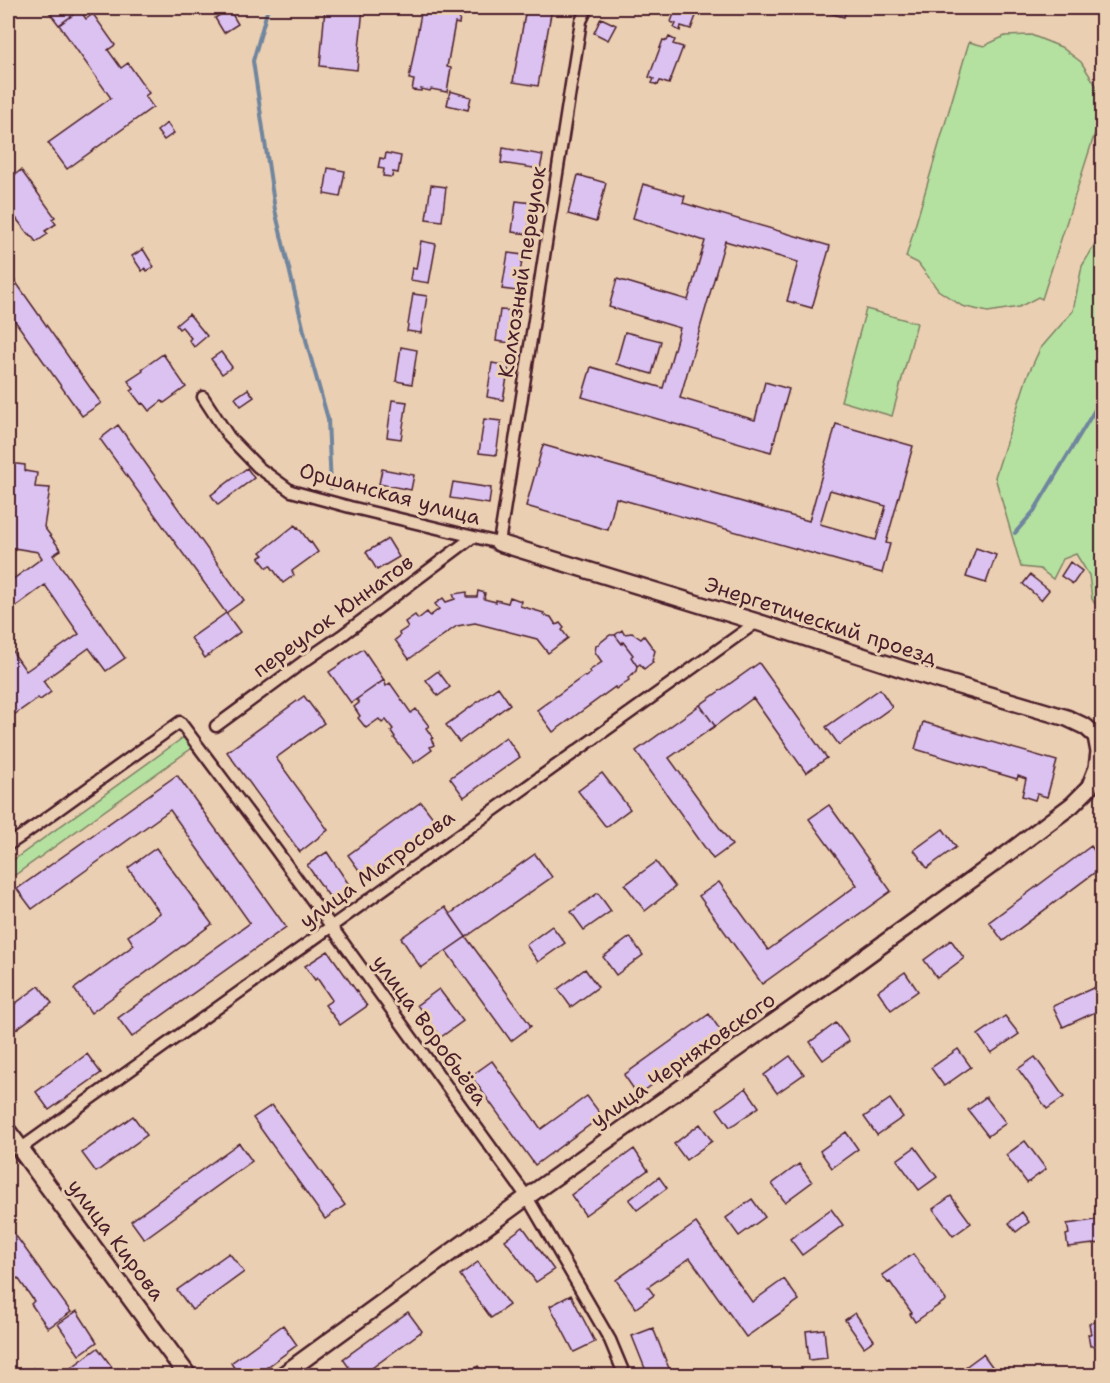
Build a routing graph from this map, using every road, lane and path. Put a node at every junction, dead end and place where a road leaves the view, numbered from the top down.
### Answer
1 (587, 8) edge
2 (203, 397) dead end
3 (472, 537) junction
4 (499, 543) junction
5 (757, 622) junction
6 (216, 726) dead end
7 (1097, 768) joint
8 (8, 845) edge
9 (330, 926) junction
10 (8, 1132) edge
11 (20, 1149) junction
12 (527, 1197) junction
13 (188, 1376) edge
14 (281, 1376) edge
15 (625, 1376) edge

1 - 4 street, Колхозный переулок
2 - 3 street, Оршанская улица
3 - 4 street, Оршанская улица
3 - 6 street, переулок Юннатов
4 - 5 street, Энергетический проезд
5 - 7 street, Энергетический проезд
5 - 9 street, улица Матросова
7 - 12 street, улица Черняховского
8 - 9 street, улица Воробьёва
9 - 11 street, улица Матросова
9 - 12 street, улица Воробьёва
10 - 11 main road, улица Кирова
11 - 13 main road, улица Кирова
12 - 14 street, улица Черняховского
12 - 15 street, улица Воробьёва

